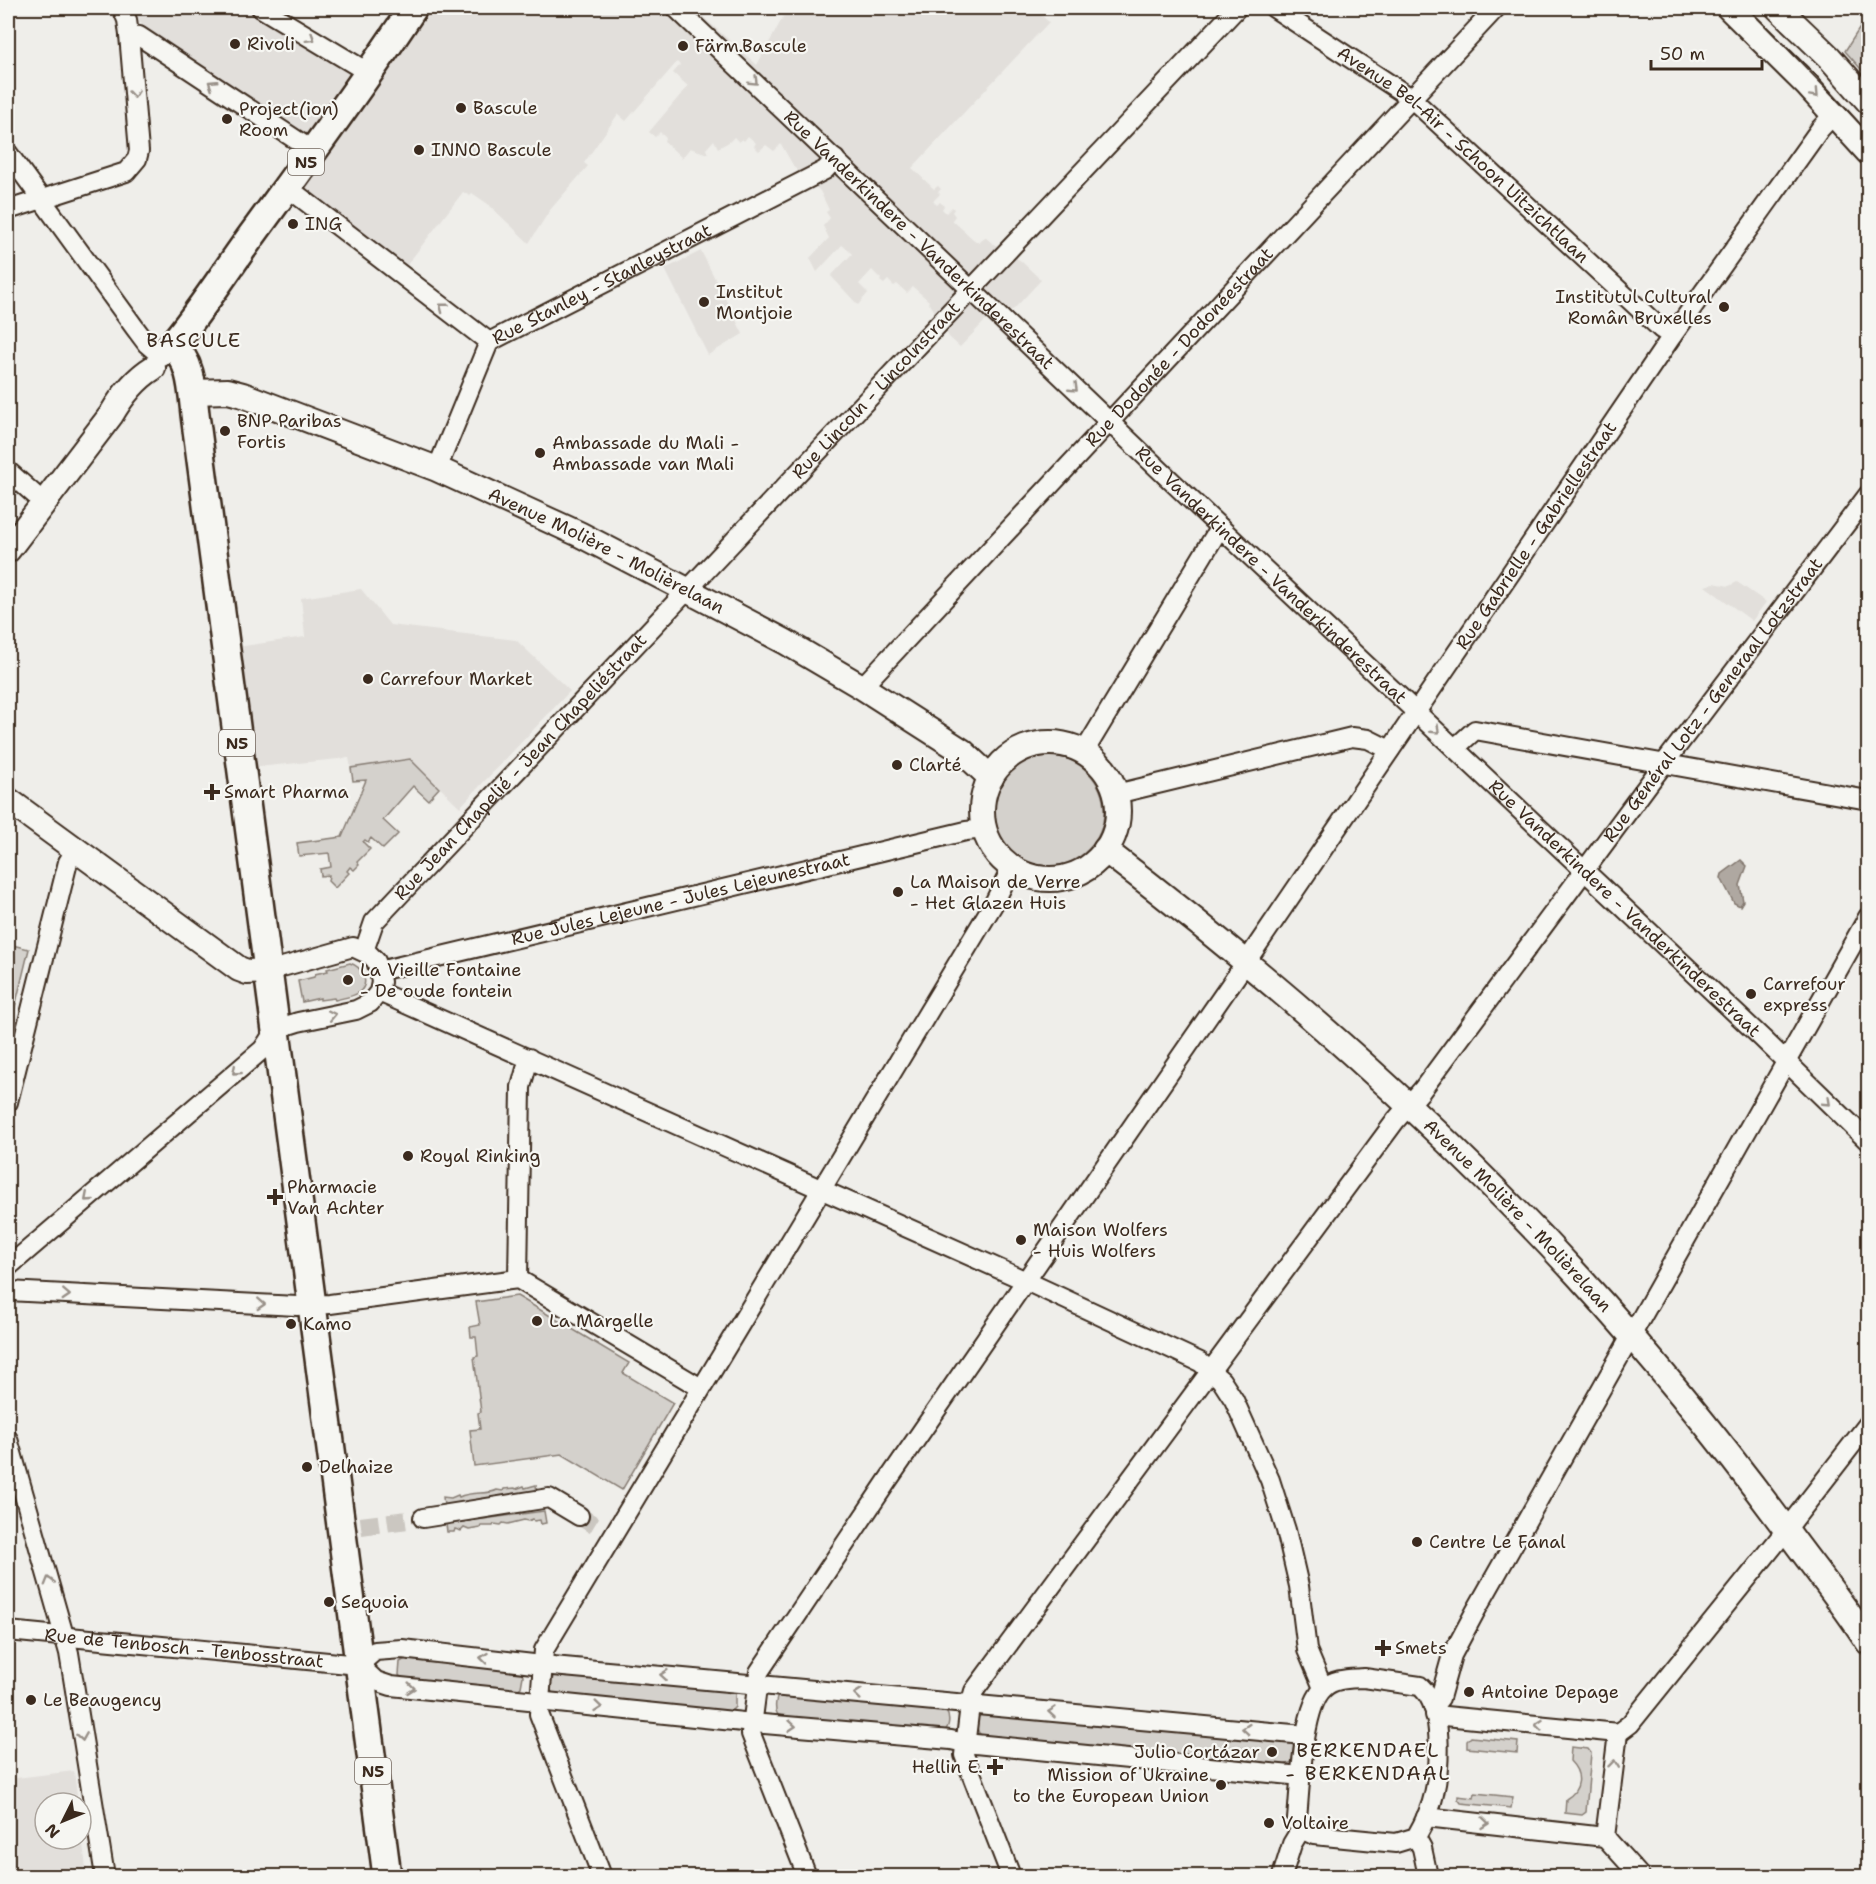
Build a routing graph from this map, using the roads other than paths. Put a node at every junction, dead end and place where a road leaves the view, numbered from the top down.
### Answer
1 (122, 8) edge
2 (261, 8) edge
3 (413, 8) edge
4 (1237, 8) edge
5 (1274, 8) edge
6 (1496, 8) edge
7 (1729, 8) edge
8 (1778, 8) edge
9 (681, 9) edge
10 (129, 35) junction
11 (369, 73) junction
12 (1411, 98) junction
13 (1869, 101) edge
14 (1834, 114) junction
15 (313, 151) junction
16 (1869, 152) edge
17 (8, 153) edge
18 (835, 159) junction
19 (287, 187) junction
20 (41, 199) junction
21 (8, 210) edge
22 (971, 290) junction
23 (1672, 336) junction
24 (489, 342) junction
25 (163, 357) junction
26 (192, 392) junction
27 (1109, 421) junction
28 (437, 469) junction
29 (8, 471) edge
30 (1869, 495) edge
31 (44, 503) junction
32 (1220, 527) junction
33 (8, 550) edge
34 (687, 590) junction
35 (862, 687) junction
36 (1417, 712) junction
37 (1455, 748) junction
38 (1390, 750) junction
39 (1084, 752) junction
40 (1664, 762) junction
41 (991, 778) junction
42 (1116, 794) junction
43 (8, 800) edge
44 (1869, 800) edge
45 (985, 830) junction
46 (1105, 850) junction
47 (75, 851) junction
48 (1012, 867) junction
49 (1585, 871) junction
50 (1869, 917) edge
51 (1863, 941) edge
52 (364, 951) junction
53 (1246, 962) junction
54 (268, 971) junction
55 (379, 971) junction
56 (379, 992) junction
57 (276, 1029) junction
58 (529, 1058) junction
59 (1786, 1062) junction
60 (8, 1102) edge
61 (1408, 1106) junction
62 (1869, 1141) edge
63 (821, 1190) junction
64 (8, 1267) edge
65 (518, 1279) junction
66 (1025, 1281) junction
67 (8, 1291) edge
68 (312, 1305) junction
69 (1631, 1336) junction
70 (1212, 1370) junction
71 (701, 1388) junction
72 (1869, 1424) edge
73 (8, 1439) edge
74 (579, 1516) tunnel mouth
75 (423, 1518) tunnel mouth
76 (1786, 1529) junction
77 (8, 1631) edge
78 (65, 1638) junction
79 (1869, 1642) edge
80 (1452, 1655) junction
81 (359, 1665) junction
82 (542, 1665) junction
83 (758, 1684) junction
84 (1420, 1686) junction
85 (1323, 1688) junction
86 (540, 1701) junction
87 (970, 1705) junction
88 (1434, 1711) junction
89 (753, 1723) junction
90 (1618, 1732) junction
91 (1304, 1735) junction
92 (965, 1743) junction
93 (1300, 1776) junction
94 (1426, 1817) junction
95 (1301, 1829) junction
96 (1416, 1837) junction
97 (1605, 1837) junction
98 (105, 1876) edge
99 (387, 1876) edge
100 (602, 1876) edge
101 (807, 1876) edge
102 (1011, 1876) edge
103 (1282, 1876) edge
104 (1428, 1876) edge
105 (1640, 1876) edge

1 - 10 street
2 -> 11 street
3 - 11 main road, N5
4 - 22 street, Rue Lincoln - Lincolnstraat
5 - 12 street, Avenue Bel-Air - Schoon Uitzichtlaan
6 - 12 street, Rue Dodonée - Dodonéestraat
7 -> 14 street
8 - 13 street
9 -> 18 street, Rue Vanderkindere - Vanderkinderestraat
15 -> 10 street
10 -> 20 street
11 - 15 main road, N5
12 - 23 street, Avenue Bel-Air - Schoon Uitzichtlaan
12 - 27 street, Rue Dodonée - Dodonéestraat
14 - 16 street
14 - 23 street, Rue Gabrielle - Gabriellestraat
15 - 19 main road, N5
17 - 20 street
18 - 22 street, Rue Vanderkindere - Vanderkinderestraat
18 - 24 street, Rue Stanley - Stanleystraat
24 -> 19 street
19 - 25 main road, N5
20 - 21 street
20 - 25 street
22 -> 27 street, Rue Vanderkindere - Vanderkinderestraat
22 - 34 street, Rue Lincoln - Lincolnstraat
23 - 36 street, Rue Gabrielle - Gabriellestraat
24 - 28 street, Rue Stanley - Stanleystraat
25 - 26 main road, N5
25 - 31 street
26 - 28 street, Avenue Molière - Molièrelaan
26 - 54 main road, N5
27 - 32 street, Rue Vanderkindere - Vanderkinderestraat
27 - 35 street, Rue Dodonée - Dodonéestraat
28 - 34 street, Avenue Molière - Molièrelaan
29 - 31 street
30 - 40 street, Rue Général Lotz - Generaal Lotzstraat
31 - 33 street
32 - 36 street, Rue Vanderkindere - Vanderkinderestraat
32 - 39 street
34 - 35 street, Avenue Molière - Molièrelaan
34 - 52 street, Rue Jean Chapelié - Jean Chapeliéstraat
35 - 41 street, Avenue Molière - Molièrelaan
36 -> 37 street, Rue Vanderkindere - Vanderkinderestraat
36 - 38 street, Rue Gabrielle - Gabriellestraat
37 - 40 street
37 - 49 street, Rue Vanderkindere - Vanderkinderestraat
38 - 42 street
38 - 53 street, Rue Gabrielle - Gabriellestraat
39 - 41 street
39 - 42 street
40 - 44 street
40 - 49 street, Rue Général Lotz - Generaal Lotzstraat
41 - 45 street
42 - 46 street
43 - 47 street
45 - 48 street
45 - 55 street, Rue Jules Lejeune - Jules Lejeunestraat
46 - 48 street
46 - 53 street, Avenue Molière - Molièrelaan
47 - 54 street
47 - 60 street
48 - 63 street
49 - 59 street, Rue Vanderkindere - Vanderkinderestraat
49 - 61 street, Rue Général Lotz - Generaal Lotzstraat
50 - 51 street
51 - 59 street
52 - 54 street
52 - 55 street
53 - 61 street, Avenue Molière - Molièrelaan
53 - 66 street, Rue Gabrielle - Gabriellestraat
54 - 57 main road, N5
55 - 56 street
57 -> 56 street
56 - 58 street
57 -> 64 street
57 - 68 main road, N5
58 - 63 street
58 - 65 street
59 -> 62 street, Rue Vanderkindere - Vanderkinderestraat
59 - 69 street
61 - 69 street, Avenue Molière - Molièrelaan
61 - 70 street, Rue Général Lotz - Generaal Lotzstraat
63 - 66 street
63 - 71 street
65 - 68 street
65 - 71 street
66 - 70 street
66 - 83 street, Rue Gabrielle - Gabriellestraat
67 -> 68 street
68 - 81 main road, N5
69 - 76 street, Avenue Molière - Molièrelaan
69 - 80 street
70 - 85 street
70 - 87 street, Rue Général Lotz - Generaal Lotzstraat
71 - 82 street
72 - 76 street
78 -> 73 street
74 - 75 street
76 - 79 street, Avenue Molière - Molièrelaan
76 - 90 street
77 - 78 street, Rue de Tenbosch - Tenbosstraat
78 - 81 street, Rue de Tenbosch - Tenbosstraat
78 -> 98 street
80 - 84 street
80 - 88 street
82 -> 81 street
81 -> 86 street
81 - 99 main road, N5
83 -> 82 street
82 - 86 street
87 -> 83 street
83 - 89 street, Rue Gabrielle - Gabriellestraat
84 - 85 street
84 - 88 street
85 - 91 street
86 -> 89 street
86 - 100 street
91 -> 87 street
87 - 92 street, Rue Général Lotz - Generaal Lotzstraat
90 -> 88 street
88 - 94 street
89 -> 92 street
89 - 101 street, Rue Gabrielle - Gabriellestraat
97 -> 90 street
91 - 93 street
92 - 93 street
92 - 102 street, Rue Général Lotz - Generaal Lotzstraat
93 - 95 street
94 - 96 street
94 -> 97 street
95 - 96 street
95 - 103 street
96 - 104 street
97 - 105 street

